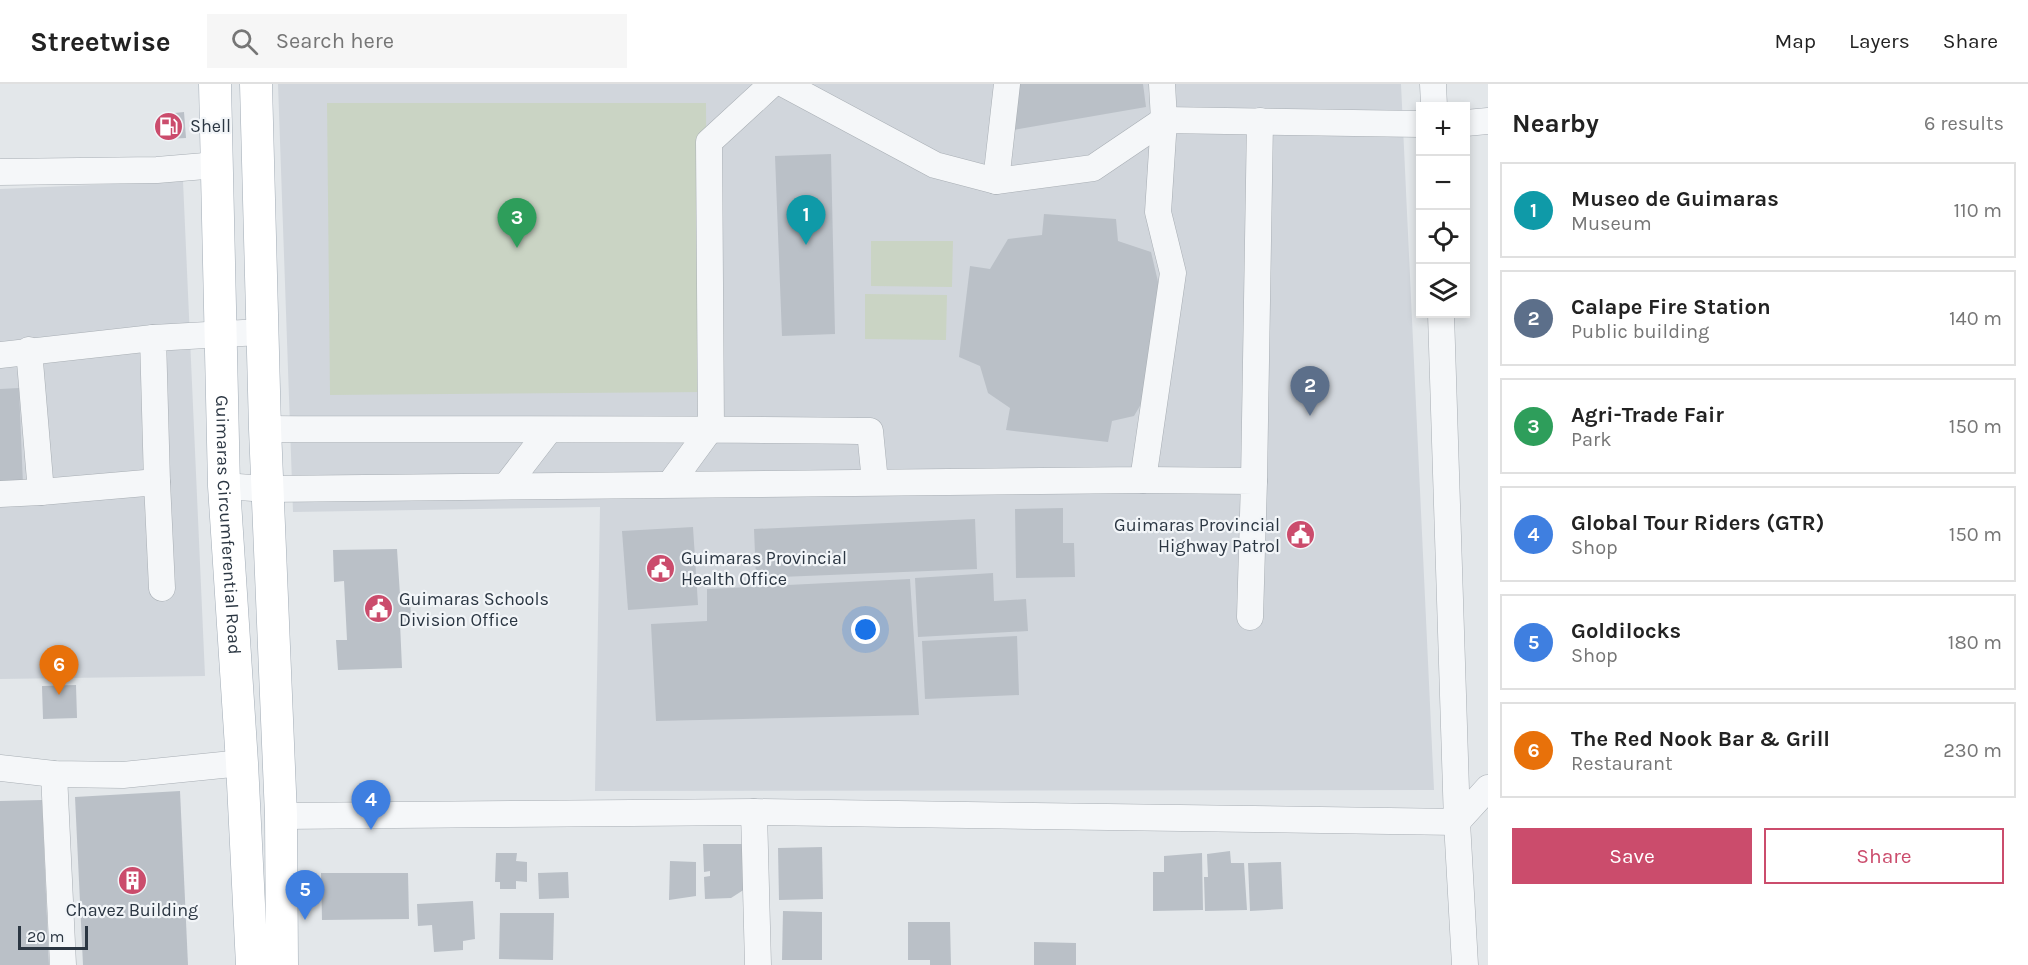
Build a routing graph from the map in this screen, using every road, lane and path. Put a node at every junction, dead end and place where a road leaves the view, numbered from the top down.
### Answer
1 (215, 84) edge
2 (256, 84) edge
3 (772, 84) edge
4 (784, 84) edge
5 (1007, 84) edge
6 (1162, 84) edge
7 (1434, 84) edge
8 (1434, 102) edge
9 (1164, 120) junction
10 (1260, 121) junction
11 (1488, 121) edge
12 (1470, 123) edge
13 (1416, 124) edge
14 (217, 165) junction
15 (0, 172) edge
16 (996, 181) junction
17 (1441, 318) edge
18 (262, 332) junction
19 (221, 333) junction
20 (153, 339) junction
21 (30, 350) junction
22 (0, 355) edge
23 (711, 428) junction
24 (265, 429) junction
25 (549, 430) junction
26 (1143, 480) junction
27 (1254, 481) junction
28 (157, 482) junction
29 (875, 482) junction
30 (670, 484) junction
31 (224, 486) junction
32 (506, 486) junction
33 (268, 489) junction
34 (41, 492) junction
35 (0, 494) edge
36 (271, 578) junction
37 (229, 580) junction
38 (162, 588) dead end
39 (1250, 617) dead end
40 (242, 763) junction
41 (0, 768) edge
42 (54, 774) junction
43 (1488, 788) edge
44 (754, 812) junction
45 (281, 816) junction
46 (1457, 822) junction
47 (63, 965) edge
48 (252, 965) edge
49 (282, 965) edge
50 (758, 965) edge
51 (1465, 965) edge

1 - 14 main road, Guimaras Circumferential Road
2 - 18 main road
3 - 23 street
4 - 16 street
5 - 16 street
6 - 9 street
7 - 8 street
9 - 10 street
9 - 16 street
9 - 26 street
10 - 13 street
10 - 27 street
11 - 12 street
14 - 15 street
14 - 19 main road, Guimaras Circumferential Road
17 - 46 street
18 - 19 street
18 - 24 main road
19 - 20 street
19 - 31 main road, Guimaras Circumferential Road
20 - 21 street
20 - 28 street
21 - 22 street
21 - 34 street
23 - 25 street
23 - 29 street
23 - 30 street
24 - 25 street
24 - 33 main road
25 - 32 street
26 - 27 street
26 - 29 street
27 - 39 street
28 - 34 street
28 - 38 street
29 - 30 street
30 - 32 street
31 - 33 street
31 - 37 main road, Guimaras Circumferential Road
32 - 33 street
33 - 36 main road
34 - 35 street
36 - 37 main road
36 - 45 main road
37 - 40 main road, Guimaras Circumferential Road
40 - 42 street
40 - 48 main road, Guimaras Circumferential Road
41 - 42 street
42 - 47 street
43 - 46 street
44 - 45 street
44 - 46 street
44 - 50 street
45 - 49 main road
46 - 51 street

